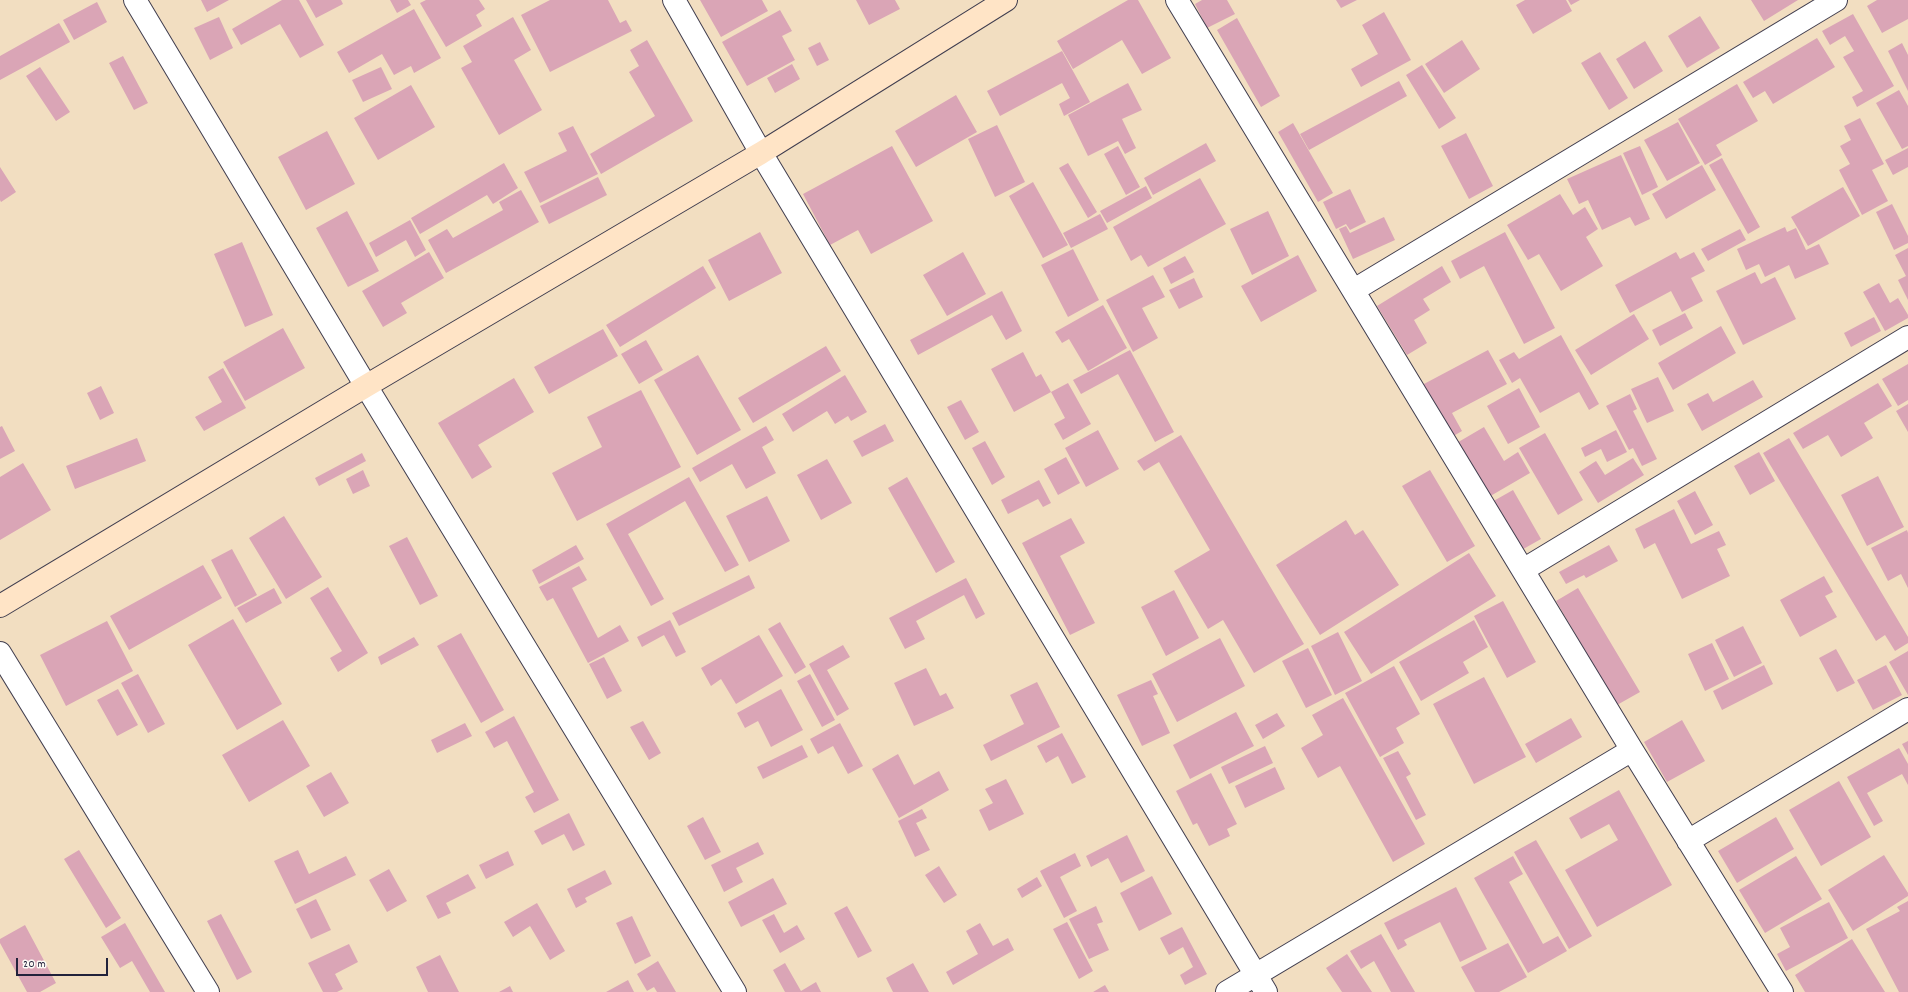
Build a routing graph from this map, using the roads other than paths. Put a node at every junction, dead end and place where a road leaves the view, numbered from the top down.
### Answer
1 (135, 0) edge
2 (674, 0) edge
3 (1006, 0) edge
4 (1177, 0) edge
5 (1836, 0) edge
6 (761, 153) junction
7 (1354, 290) junction
8 (1908, 337) edge
9 (366, 386) junction
10 (1523, 570) junction
11 (0, 606) edge
12 (0, 653) edge
13 (1908, 709) edge
14 (1632, 750) junction
15 (1688, 841) junction
16 (1261, 984) edge
17 (208, 992) edge
18 (735, 992) edge
19 (1227, 992) edge
20 (1782, 992) edge

1 - 9 street
2 - 6 street
3 - 6 main road
4 - 7 street
5 - 7 street
6 - 9 main road
6 - 16 street
7 - 10 street
8 - 10 street
9 - 11 main road
9 - 18 street
10 - 14 street
12 - 17 street
13 - 15 street
14 - 15 street
14 - 16 street
15 - 20 street
16 - 19 street

